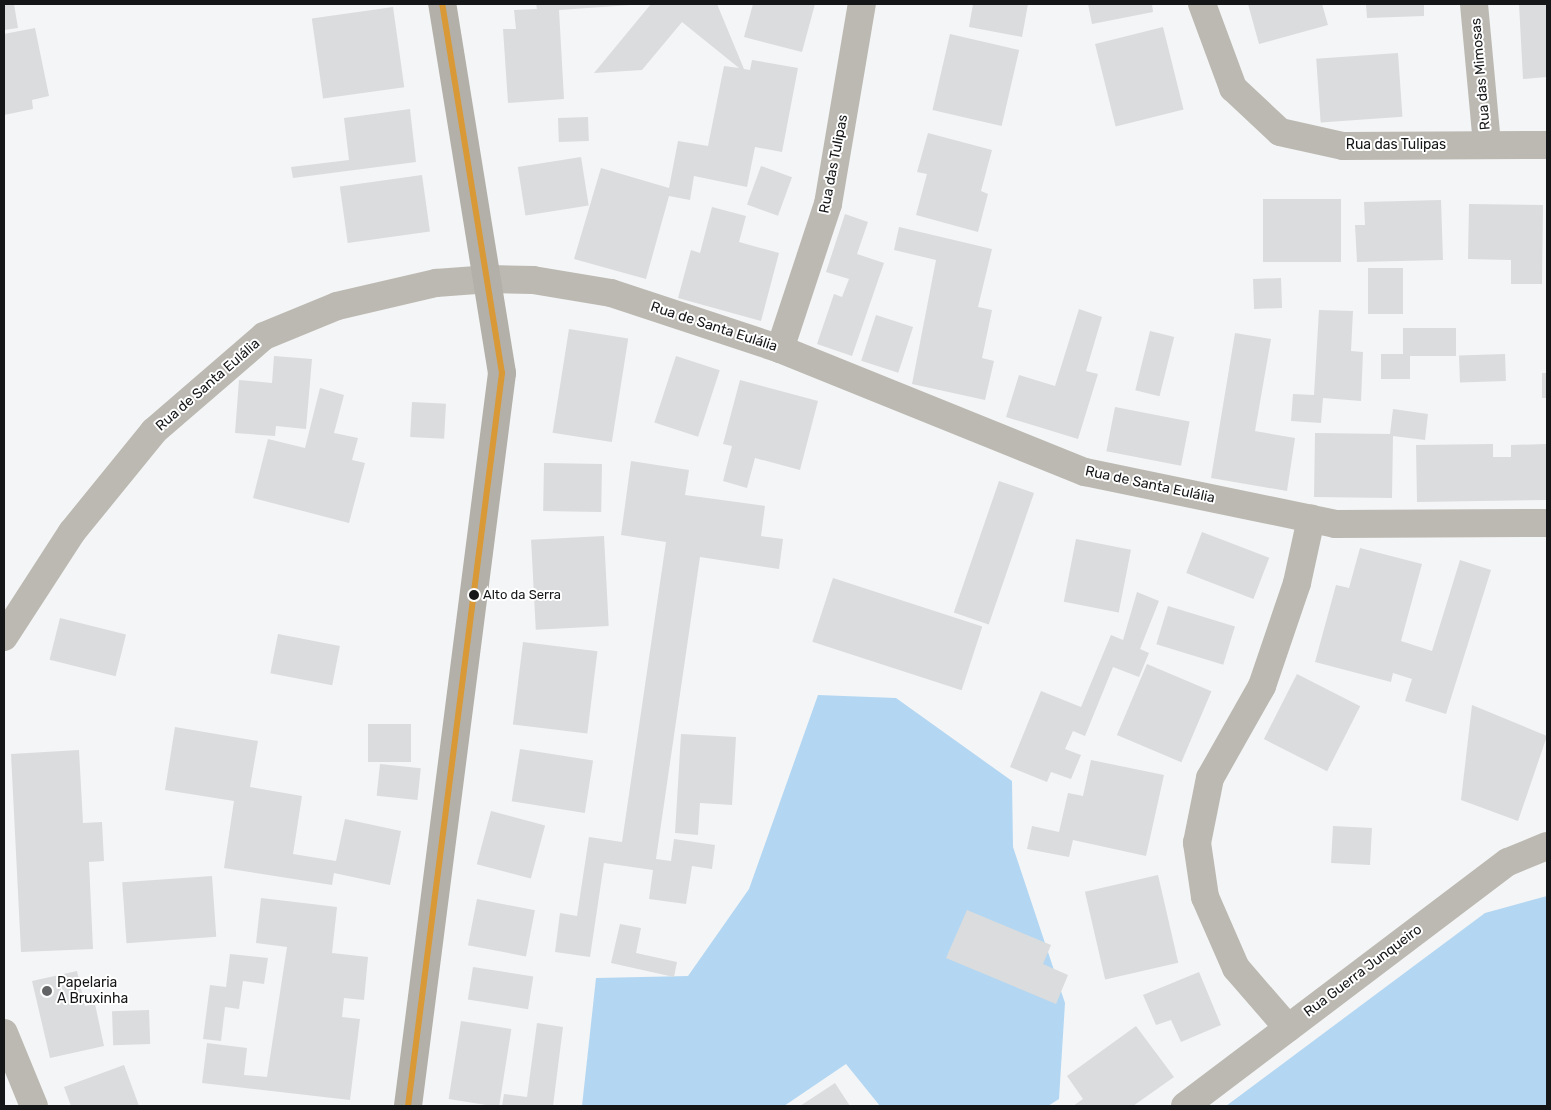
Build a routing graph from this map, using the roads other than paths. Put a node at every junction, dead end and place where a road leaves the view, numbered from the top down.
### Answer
1 (442, 4) edge
2 (862, 4) edge
3 (1202, 4) edge
4 (1474, 4) edge
5 (1487, 144) junction
6 (1547, 145) edge
7 (490, 279) junction
8 (780, 349) junction
9 (1311, 519) junction
10 (1547, 523) edge
11 (4, 637) edge
12 (1547, 846) edge
13 (1288, 1028) junction
14 (4, 1033) edge
15 (34, 1106) edge
16 (408, 1106) edge
17 (1185, 1106) edge

1 - 7 main road
2 - 8 street, Rua das Tulipas
3 - 5 street, Rua das Tulipas
4 - 5 street, Rua das Mimosas
5 - 6 street, Rua das Tulipas
7 - 8 street, Rua de Santa Eulália
7 - 11 street, Rua de Santa Eulália
7 - 16 main road
8 - 9 street, Rua de Santa Eulália
9 - 10 street, Rua de Santa Eulália
9 - 13 street
12 - 13 street, Rua Guerra Junqueiro
13 - 17 street, Rua Guerra Junqueiro
14 - 15 street

